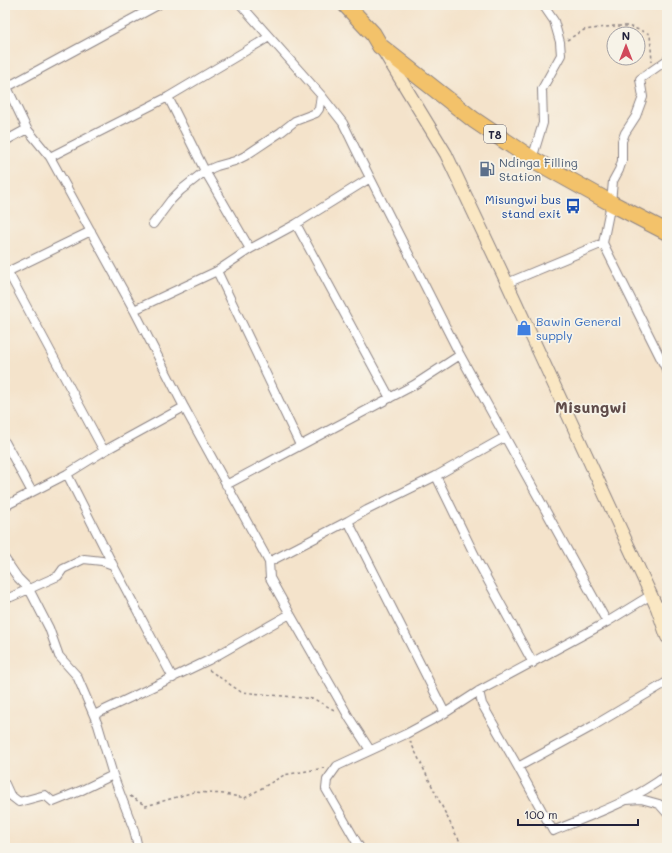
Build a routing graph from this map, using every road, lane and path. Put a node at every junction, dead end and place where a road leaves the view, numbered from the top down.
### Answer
1 (158, 5) edge
2 (241, 5) edge
3 (346, 5) edge
4 (543, 5) edge
5 (269, 37) junction
6 (380, 46) junction
7 (560, 55) junction
8 (667, 60) edge
9 (653, 71) junction
10 (6, 85) edge
11 (321, 95) junction
12 (168, 97) junction
13 (27, 129) junction
14 (5, 141) edge
15 (50, 157) junction
16 (532, 159) junction
17 (205, 171) junction
18 (370, 178) junction
19 (611, 203) junction
20 (153, 224) dead end
21 (296, 224) junction
22 (91, 231) junction
23 (667, 232) edge
24 (602, 243) junction
25 (250, 249) junction
26 (217, 271) junction
27 (6, 272) edge
28 (507, 283) junction
29 (134, 310) junction
30 (460, 355) junction
31 (667, 371) edge
32 (390, 398) junction
33 (184, 407) junction
34 (505, 437) junction
35 (5, 442) edge
36 (300, 446) junction
37 (104, 451) junction
38 (68, 474) junction
39 (436, 476) junction
40 (226, 485) junction
41 (32, 492) junction
42 (5, 506) edge
43 (348, 521) junction
44 (5, 559) edge
45 (269, 562) junction
46 (113, 566) junction
47 (29, 589) junction
48 (651, 595) junction
49 (5, 597) edge
50 (662, 606) edge
51 (290, 614) junction
52 (607, 622) junction
53 (667, 637) edge
54 (533, 663) junction
55 (200, 664) junction
56 (173, 678) junction
57 (667, 682) edge
58 (480, 691) junction
59 (444, 713) junction
60 (94, 715) junction
61 (350, 719) junction
62 (406, 734) junction
63 (370, 750) junction
64 (337, 766) junction
65 (518, 767) junction
66 (113, 775) junction
67 (667, 775) edge
68 (5, 784) edge
69 (118, 788) junction
70 (625, 801) junction
71 (667, 813) edge
72 (138, 848) edge
73 (360, 848) edge
74 (464, 848) edge

1 - 10 street
2 - 5 street
3 - 6 highway, T8
4 - 7 street
5 - 11 street
5 - 12 street
6 - 16 highway, T8
6 - 28 street
7 - 9 path
7 - 16 street
8 - 9 street
9 - 19 street
10 - 13 street
11 - 17 street
11 - 18 street
12 - 15 street
12 - 17 street
13 - 14 street
13 - 15 street
15 - 22 street
16 - 19 highway, T8
17 - 20 street
17 - 25 street
18 - 21 street
18 - 30 street
19 - 23 highway, T8
19 - 24 street
21 - 25 street
21 - 32 street
22 - 27 street
22 - 29 street
24 - 28 street
24 - 31 street
25 - 26 street
26 - 29 street
26 - 36 street
27 - 37 street
28 - 48 street
29 - 33 street
30 - 32 street
30 - 34 street
32 - 36 street
33 - 37 street
33 - 40 street
34 - 39 street
34 - 52 street
35 - 41 street
36 - 40 street
37 - 38 street
38 - 41 street
38 - 46 street
39 - 43 street
39 - 54 street
40 - 45 street
41 - 42 street
43 - 45 street
43 - 59 street
44 - 47 street
45 - 51 street
46 - 47 street
46 - 56 street
47 - 49 street
47 - 60 street
48 - 50 street
48 - 52 street
50 - 53 street
51 - 55 street
51 - 61 street
52 - 54 street
54 - 58 street
55 - 56 street
55 - 61 path
56 - 60 street
57 - 65 street
58 - 59 street
58 - 65 street
59 - 62 street
60 - 66 street
61 - 63 street
62 - 63 street
62 - 74 path
63 - 64 street
64 - 69 path
64 - 73 street
65 - 70 street
66 - 68 street
66 - 69 street
67 - 70 street
69 - 72 street
70 - 71 street

